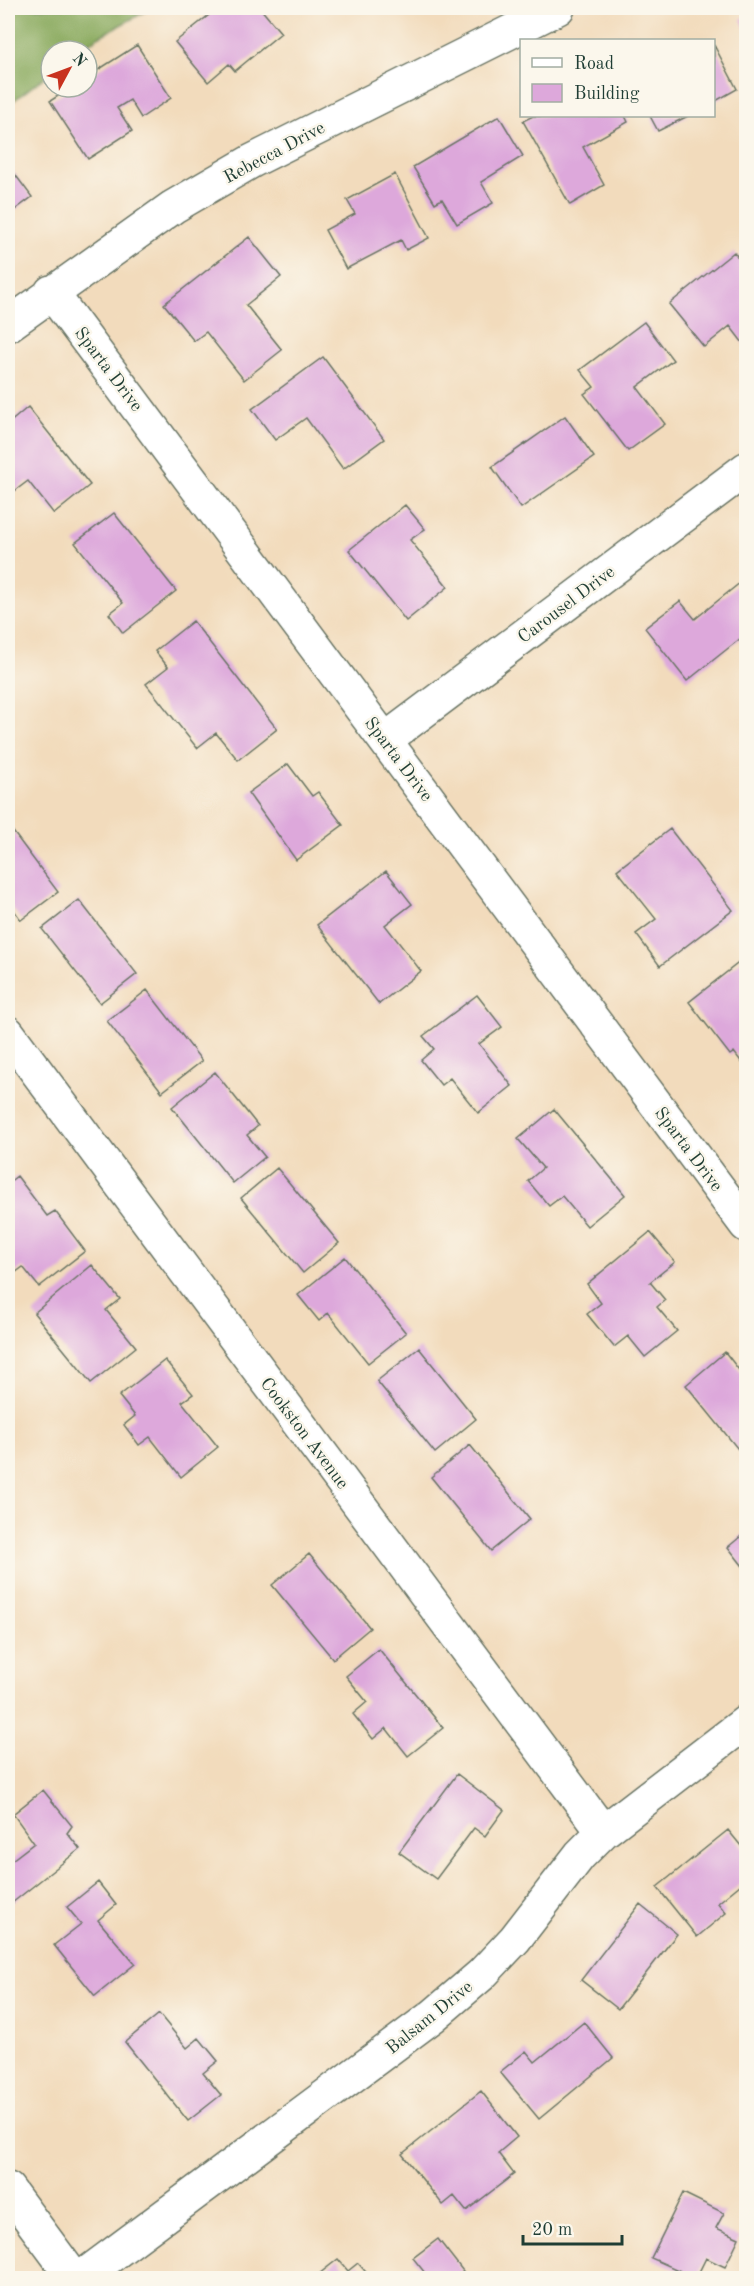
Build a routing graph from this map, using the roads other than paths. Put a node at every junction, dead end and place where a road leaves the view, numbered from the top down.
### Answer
1 (558, 8) edge
2 (51, 292) junction
3 (8, 325) edge
4 (747, 469) edge
5 (385, 740) junction
6 (8, 1033) edge
7 (747, 1225) edge
8 (747, 1722) edge
9 (603, 1832) junction
10 (8, 2189) edge
11 (74, 2278) edge
12 (81, 2278) edge

1 - 2 street, Rebecca Drive
2 - 3 street, Rebecca Drive
2 - 5 street, Sparta Drive
4 - 5 street, Carousel Drive
5 - 7 street, Sparta Drive
6 - 9 street, Cookston Avenue
8 - 9 street, Balsam Drive
9 - 12 street, Balsam Drive
10 - 11 street

